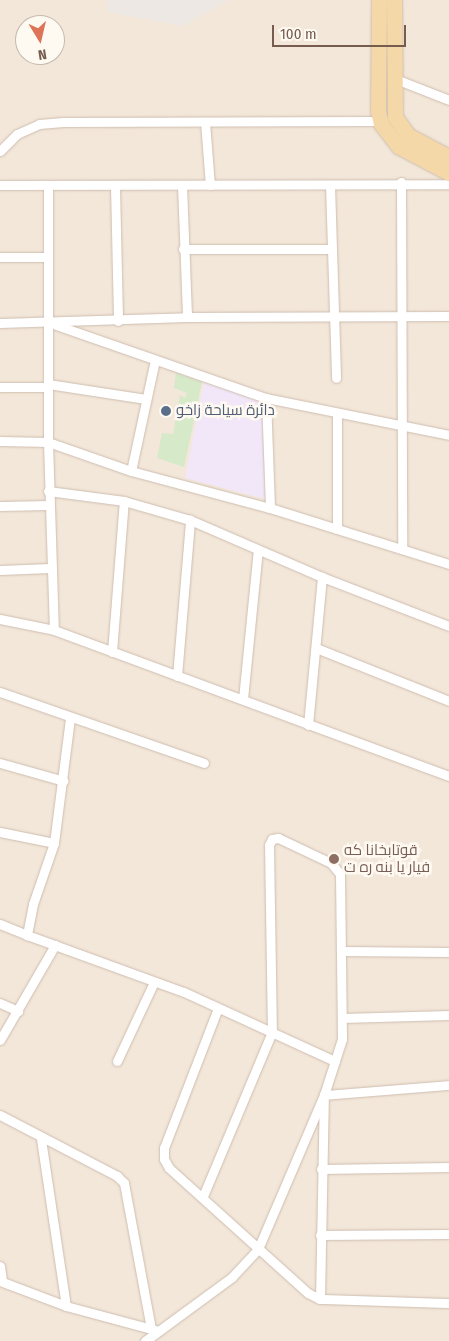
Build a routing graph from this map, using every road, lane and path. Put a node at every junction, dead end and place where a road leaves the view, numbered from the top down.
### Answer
1 (379, 0) edge
2 (394, 0) edge
3 (393, 78) junction
4 (449, 100) edge
5 (205, 122) junction
6 (380, 122) junction
7 (0, 151) edge
8 (449, 158) edge
9 (449, 173) edge
10 (401, 182) junction
11 (0, 184) edge
12 (182, 184) junction
13 (330, 184) junction
14 (449, 184) edge
15 (48, 185) junction
16 (210, 185) junction
17 (115, 186) junction
18 (331, 249) junction
19 (183, 250) junction
20 (48, 257) junction
21 (0, 258) edge
22 (187, 316) junction
23 (449, 316) edge
24 (335, 317) junction
25 (403, 317) junction
26 (118, 321) junction
27 (49, 322) junction
28 (0, 323) edge
29 (155, 360) junction
30 (336, 378) dead end
31 (48, 385) junction
32 (0, 388) edge
33 (266, 398) junction
34 (146, 399) junction
35 (337, 414) junction
36 (401, 427) junction
37 (449, 435) edge
38 (0, 441) edge
39 (48, 442) junction
40 (131, 471) junction
41 (48, 491) junction
42 (124, 501) junction
43 (49, 505) junction
44 (0, 506) edge
45 (270, 508) junction
46 (190, 520) junction
47 (336, 529) junction
48 (258, 550) junction
49 (402, 550) junction
50 (449, 564) edge
51 (50, 568) junction
52 (0, 570) edge
53 (322, 577) junction
54 (0, 619) edge
55 (449, 626) edge
56 (54, 630) junction
57 (316, 648) junction
58 (112, 652) junction
59 (177, 676) junction
60 (0, 692) edge
61 (243, 699) junction
62 (449, 701) edge
63 (70, 718) junction
64 (308, 725) junction
65 (0, 763) edge
66 (204, 763) dead end
67 (449, 776) edge
68 (64, 781) junction
69 (0, 832) edge
70 (54, 843) junction
71 (0, 924) edge
72 (27, 935) junction
73 (56, 946) junction
74 (342, 951) junction
75 (449, 952) edge
76 (154, 982) junction
77 (0, 1003) edge
78 (218, 1008) junction
79 (18, 1011) junction
80 (449, 1015) edge
81 (342, 1018) junction
82 (272, 1032) junction
83 (0, 1040) edge
84 (117, 1061) dead end
85 (335, 1061) junction
86 (449, 1085) edge
87 (324, 1095) junction
88 (0, 1115) edge
89 (41, 1139) junction
90 (449, 1167) edge
91 (322, 1169) junction
92 (203, 1196) junction
93 (449, 1234) edge
94 (320, 1235) junction
95 (258, 1249) junction
96 (0, 1266) edge
97 (1, 1281) edge
98 (320, 1299) junction
99 (449, 1303) edge
100 (66, 1306) junction
101 (154, 1330) junction
102 (145, 1341) edge

1 - 6 main road
2 - 3 main road
3 - 4 street
3 - 8 main road
5 - 6 street
5 - 7 street
5 - 16 street
6 - 9 main road
10 - 13 street
10 - 14 street
10 - 25 street
11 - 15 street
12 - 16 street
12 - 17 street
12 - 19 street
13 - 16 street
13 - 18 street
15 - 17 street
15 - 20 street
17 - 26 street
18 - 19 street
18 - 24 street
19 - 22 street
20 - 21 street
20 - 27 street
22 - 24 street
22 - 26 street
23 - 25 street
24 - 25 street
24 - 30 street
25 - 36 street
26 - 27 street
27 - 28 street
27 - 29 street
27 - 31 street
29 - 33 street
29 - 34 street
31 - 32 street
31 - 34 street
31 - 39 street
33 - 35 street
33 - 45 street
34 - 40 street
35 - 36 street
35 - 47 street
36 - 37 street
36 - 49 street
38 - 39 street
39 - 40 street
39 - 41 street
40 - 45 street
41 - 42 street
41 - 43 street
42 - 46 street
42 - 58 street
43 - 44 street
43 - 51 street
45 - 47 street
46 - 48 street
46 - 59 street
47 - 49 street
48 - 53 street
48 - 61 street
49 - 50 street
51 - 52 street
51 - 56 street
53 - 55 street
53 - 57 street
54 - 56 street
56 - 58 street
57 - 62 street
57 - 64 street
58 - 59 street
59 - 61 street
60 - 63 street
61 - 64 street
63 - 66 street
63 - 68 street
64 - 67 street
65 - 68 street
68 - 70 street
69 - 70 street
70 - 72 street
71 - 72 street
72 - 73 street
73 - 76 street
73 - 79 street
74 - 75 street
74 - 81 street
74 - 82 street
76 - 78 street
76 - 84 street
77 - 79 street
78 - 82 street
78 - 92 street
79 - 83 street
80 - 81 street
81 - 85 street
82 - 85 street
82 - 92 street
85 - 87 street
86 - 87 street
87 - 91 street
87 - 95 street
88 - 89 street
89 - 100 street
89 - 101 street
90 - 91 street
91 - 94 street
92 - 95 street
93 - 94 street
94 - 98 street
95 - 98 street
95 - 101 street
96 - 97 street
97 - 100 street
98 - 99 street
100 - 101 street
101 - 102 street

